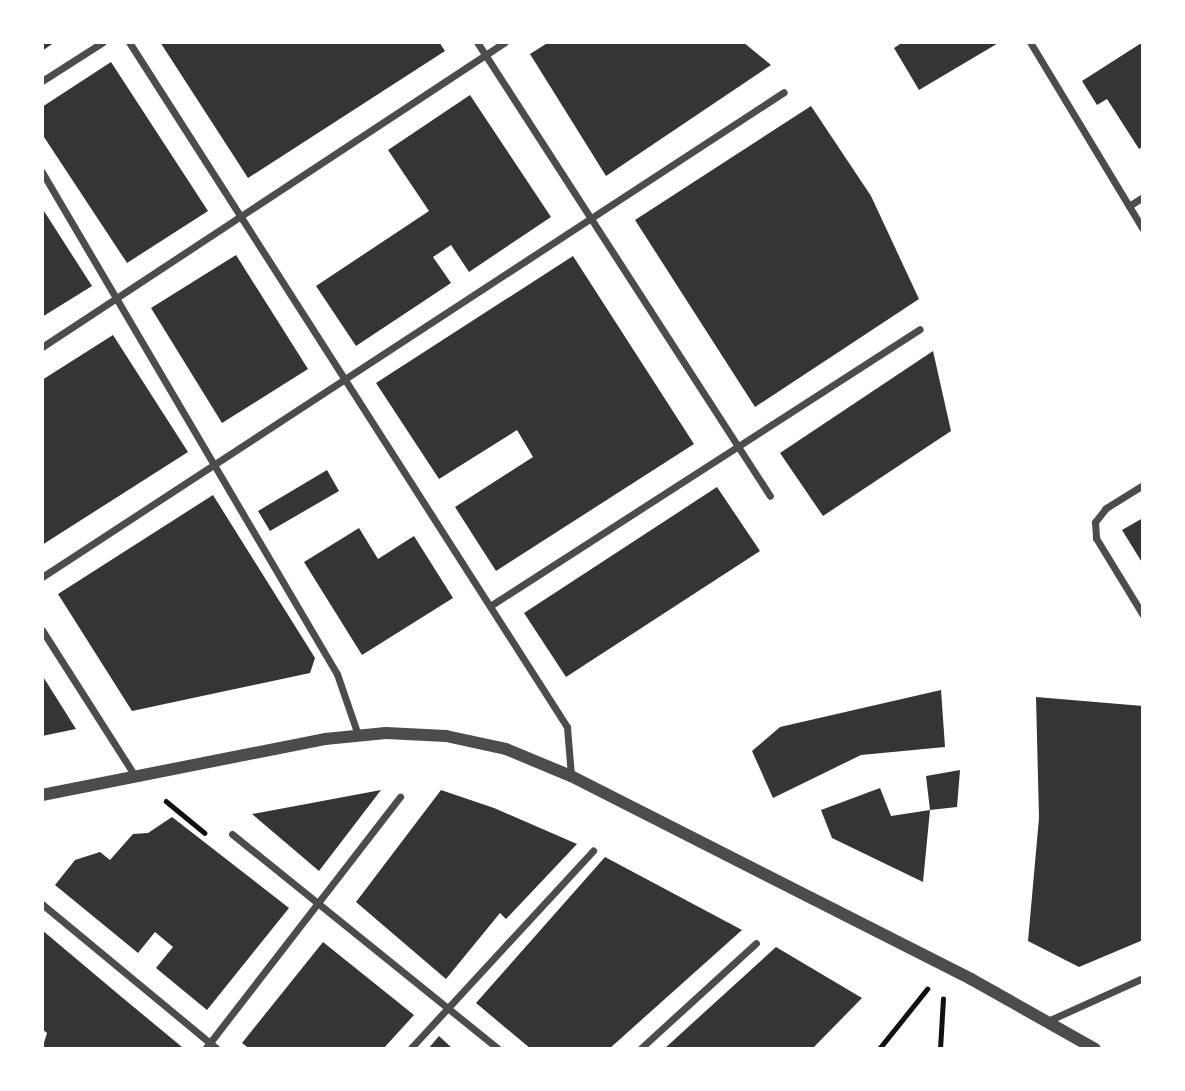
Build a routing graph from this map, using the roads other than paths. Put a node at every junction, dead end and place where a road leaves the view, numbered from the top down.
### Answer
1 (103, 42) edge
2 (129, 42) edge
3 (477, 42) edge
4 (505, 42) edge
5 (1030, 42) edge
6 (485, 55) junction
7 (42, 80) edge
8 (783, 92) dead end
9 (42, 172) edge
10 (1143, 197) edge
11 (1129, 206) junction
12 (240, 216) junction
13 (591, 218) junction
14 (1143, 229) edge
15 (117, 298) junction
16 (920, 329) dead end
17 (42, 347) edge
18 (345, 379) junction
19 (738, 446) junction
20 (216, 464) junction
21 (1143, 485) edge
22 (770, 496) dead end
23 (42, 578) edge
24 (490, 606) junction
25 (1143, 615) edge
26 (42, 630) edge
27 (358, 735) junction
28 (135, 776) junction
29 (571, 776) junction
30 (42, 795) edge
31 (400, 797) dead end
32 (232, 834) road end
33 (593, 851) dead end
34 (320, 902) junction
35 (42, 904) edge
36 (756, 943) dead end
37 (1143, 978) edge
38 (448, 1008) junction
39 (1050, 1020) junction
40 (207, 1046) edge
41 (217, 1049) edge
42 (410, 1049) edge
43 (498, 1049) edge
44 (640, 1049) edge
45 (1095, 1049) edge

1 - 7 street
2 - 12 street
3 - 6 street
4 - 6 street
5 - 11 street
6 - 12 street
6 - 13 street
8 - 13 street
9 - 15 street
10 - 11 street
11 - 14 street
12 - 15 street
12 - 18 street
13 - 18 street
13 - 19 street
15 - 17 street
15 - 20 street
16 - 19 street
18 - 20 street
18 - 24 street
19 - 22 street
19 - 24 street
20 - 23 street
20 - 27 street
21 - 25 street
24 - 29 street
26 - 28 street
27 - 28 street
27 - 29 street
28 - 30 street
29 - 39 street
31 - 34 street
32 - 34 street
33 - 38 street
34 - 38 street
34 - 40 street
35 - 40 street
36 - 44 street
37 - 39 street
38 - 42 street
38 - 43 street
39 - 45 street
40 - 41 street

